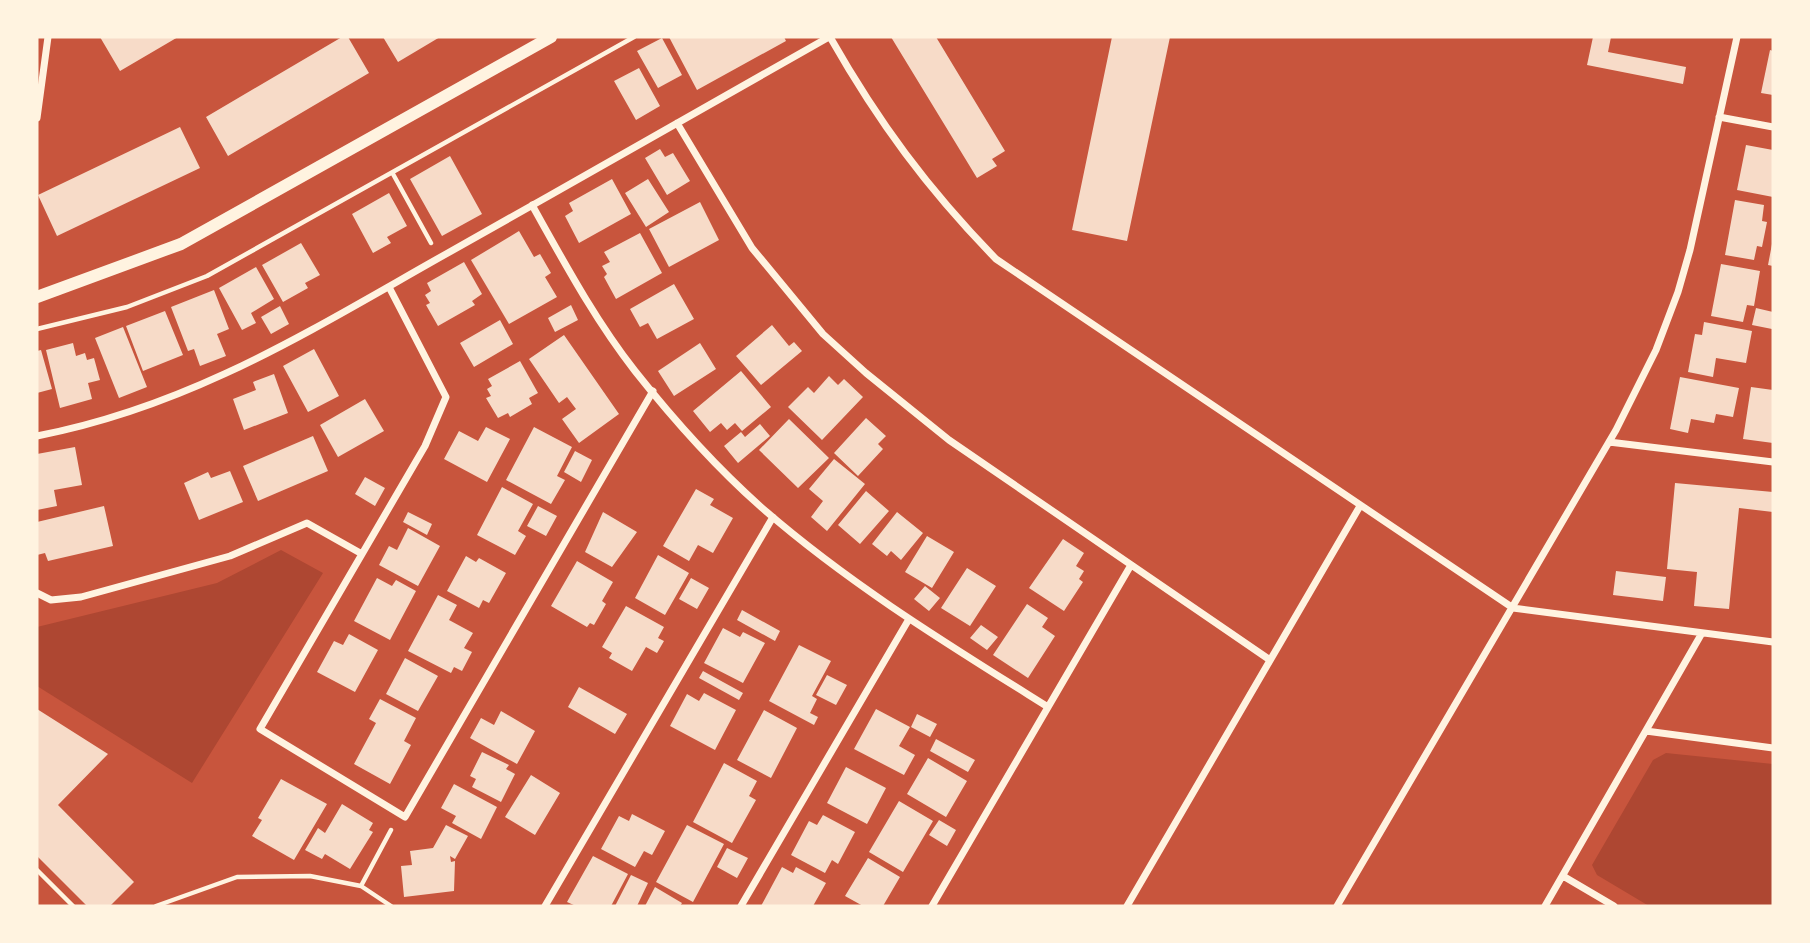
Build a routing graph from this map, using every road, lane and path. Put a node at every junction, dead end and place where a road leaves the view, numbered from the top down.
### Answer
1 (48, 37) edge
2 (551, 37) edge
3 (634, 37) edge
4 (830, 37) edge
5 (1737, 37) edge
6 (1719, 117) junction
7 (37, 118) edge
8 (677, 123) junction
9 (1773, 127) edge
10 (393, 174) junction
11 (532, 205) junction
12 (439, 258) junction
13 (389, 287) junction
14 (37, 297) edge
15 (37, 329) edge
16 (653, 391) junction
17 (37, 436) edge
18 (1609, 442) junction
19 (1773, 462) edge
20 (1360, 506) junction
21 (773, 517) junction
22 (362, 554) junction
23 (1131, 565) junction
24 (37, 593) edge
25 (1513, 608) junction
26 (908, 619) junction
27 (1702, 633) junction
28 (1773, 642) edge
29 (1270, 660) junction
30 (1048, 707) junction
31 (1646, 731) junction
32 (1773, 748) edge
33 (400, 813) junction
34 (37, 870) edge
35 (1563, 876) junction
36 (361, 886) junction
37 (72, 906) edge
38 (156, 906) edge
39 (391, 906) edge
40 (545, 906) edge
41 (741, 906) edge
42 (932, 906) edge
43 (1127, 906) edge
44 (1337, 906) edge
45 (1545, 906) edge
46 (1614, 906) edge

1 - 7 street
2 - 14 street
3 - 10 path
4 - 8 street
4 - 20 street
5 - 6 street
6 - 9 street
6 - 18 street
8 - 11 street
8 - 23 street
10 - 12 path
10 - 15 path
11 - 12 street
11 - 16 street
12 - 13 street
13 - 17 street
13 - 22 street
16 - 21 street
16 - 33 street
18 - 19 street
18 - 25 street
20 - 25 street
20 - 29 street
21 - 26 street
21 - 40 street
22 - 24 street
22 - 33 street
23 - 29 street
23 - 30 street
25 - 27 street
25 - 44 street
26 - 30 street
26 - 41 street
27 - 28 street
27 - 31 street
29 - 43 street
30 - 42 street
31 - 32 street
31 - 35 street
33 - 36 path
34 - 37 path
35 - 45 street
35 - 46 street
36 - 38 path
36 - 39 path

